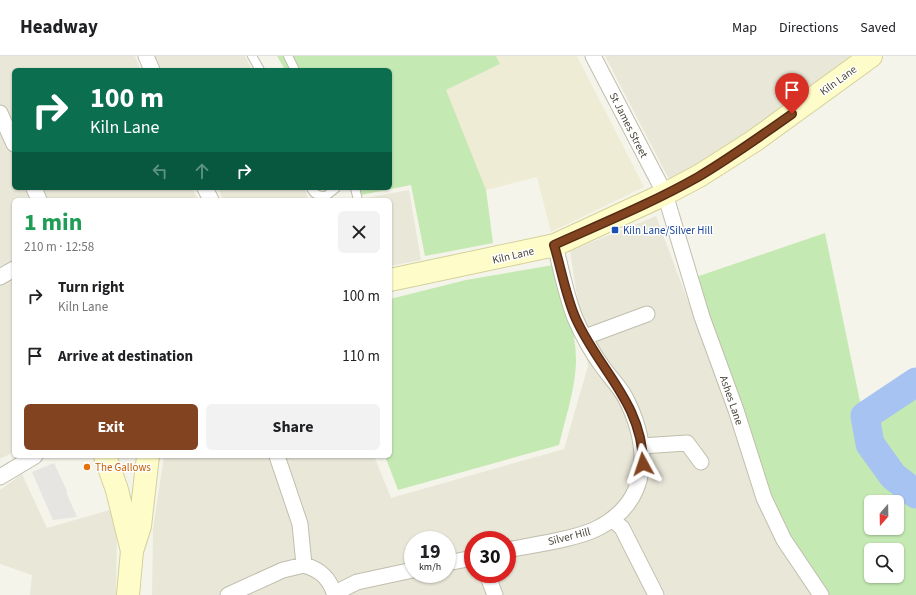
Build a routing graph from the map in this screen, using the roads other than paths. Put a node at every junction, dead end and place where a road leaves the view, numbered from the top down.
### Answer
1 (146, 56) edge
2 (252, 56) edge
3 (288, 56) edge
4 (593, 56) edge
5 (867, 57) edge
6 (151, 68) edge
7 (259, 68) edge
8 (295, 68) edge
9 (0, 113) edge
10 (12, 140) edge
11 (311, 190) edge
12 (334, 190) edge
13 (665, 194) junction
14 (554, 245) junction
15 (12, 270) edge
16 (0, 276) edge
17 (392, 280) edge
18 (647, 314) dead end
19 (585, 337) junction
20 (641, 446) junction
21 (32, 458) edge
22 (106, 458) edge
23 (148, 458) edge
24 (278, 458) edge
25 (701, 462) dead end
26 (0, 477) edge
27 (612, 519) junction
28 (516, 548) edge
29 (132, 551) junction
30 (304, 565) junction
31 (404, 572) edge
32 (490, 583) edge
33 (335, 594) edge
34 (128, 595) edge
35 (228, 595) edge
36 (495, 595) edge
37 (656, 595) edge
38 (821, 595) edge

1 - 6 street
2 - 7 lane
3 - 8 lane
4 - 13 street, St James Street
5 - 13 main road, Kiln Lane
9 - 10 street
11 - 12 lane
13 - 14 main road, Kiln Lane
13 - 38 street, Ashes Lane
14 - 17 main road, Kiln Lane
14 - 19 street, Silver Hill
15 - 16 street
18 - 19 street
19 - 20 street, Silver Hill
20 - 25 street
20 - 27 street, Silver Hill
21 - 26 street
22 - 29 main road
23 - 29 main road
24 - 30 street
27 - 28 street, Silver Hill
27 - 37 street
29 - 34 main road
30 - 33 street
30 - 35 street
31 - 33 street
32 - 36 street

